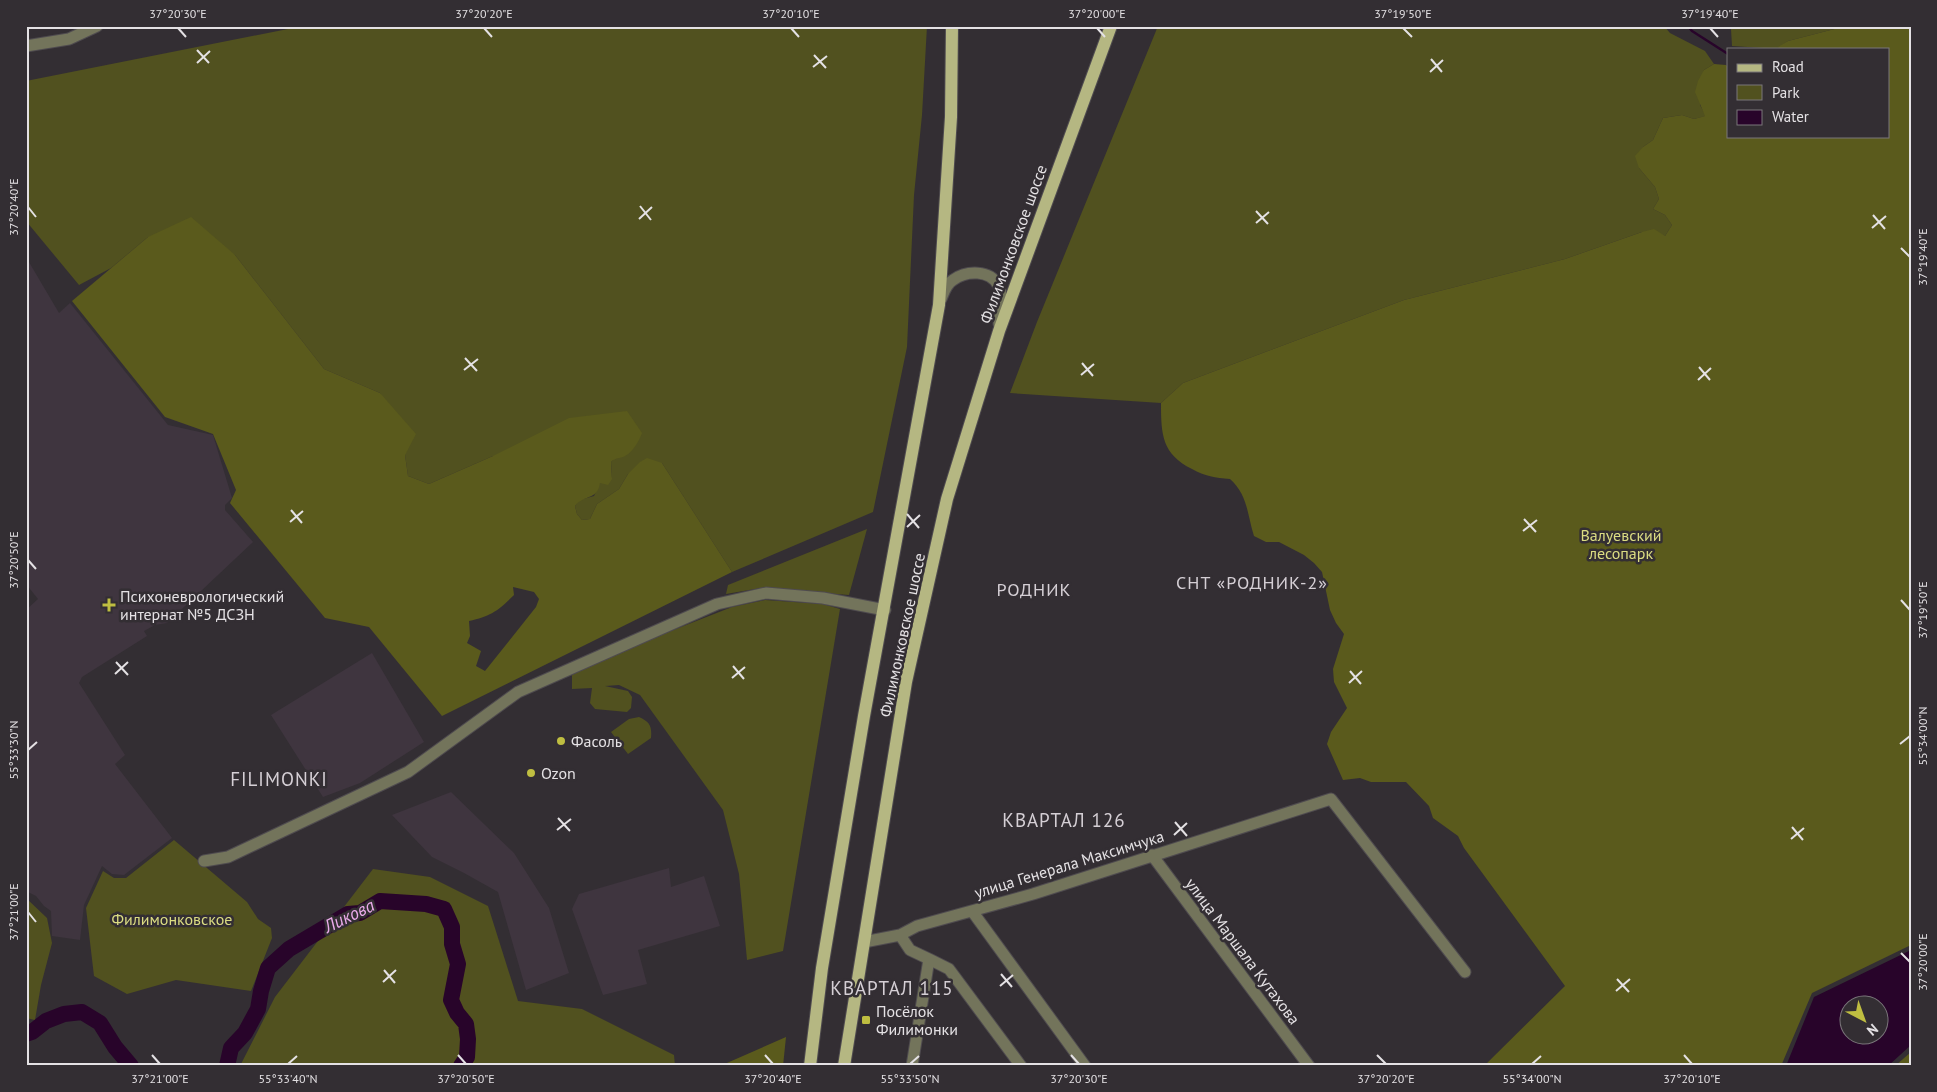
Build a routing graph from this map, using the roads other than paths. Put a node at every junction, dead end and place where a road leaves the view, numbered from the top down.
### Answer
1 (97, 26) edge
2 (952, 26) edge
3 (1111, 26) edge
4 (26, 46) edge
5 (939, 305) junction
6 (999, 331) junction
7 (885, 610) junction
8 (1152, 855) junction
9 (204, 861) dead end
10 (972, 911) junction
11 (900, 934) junction
12 (864, 942) junction
13 (929, 959) junction
14 (1466, 972) dead end
15 (810, 1066) edge
16 (844, 1066) edge
17 (912, 1066) edge
18 (1020, 1066) edge
19 (1085, 1066) edge
20 (1309, 1066) edge

1 - 4 street
2 - 5 main road, Филимонковское шоссе
3 - 6 main road, Филимонковское шоссе
5 - 6 street
5 - 7 main road, Филимонковское шоссе
6 - 12 main road, Филимонковское шоссе
7 - 9 street
7 - 15 main road, Филимонковское шоссе
8 - 10 street, улица Генерала Максимчука
8 - 14 street, улица Генерала Максимчука
8 - 20 street, улица Маршала Кутахова
10 - 11 street, улица Генерала Максимчука
10 - 19 street
11 - 12 street, улица Генерала Максимчука
11 - 13 street
12 - 16 main road, Филимонковское шоссе
13 - 17 street
13 - 18 street

